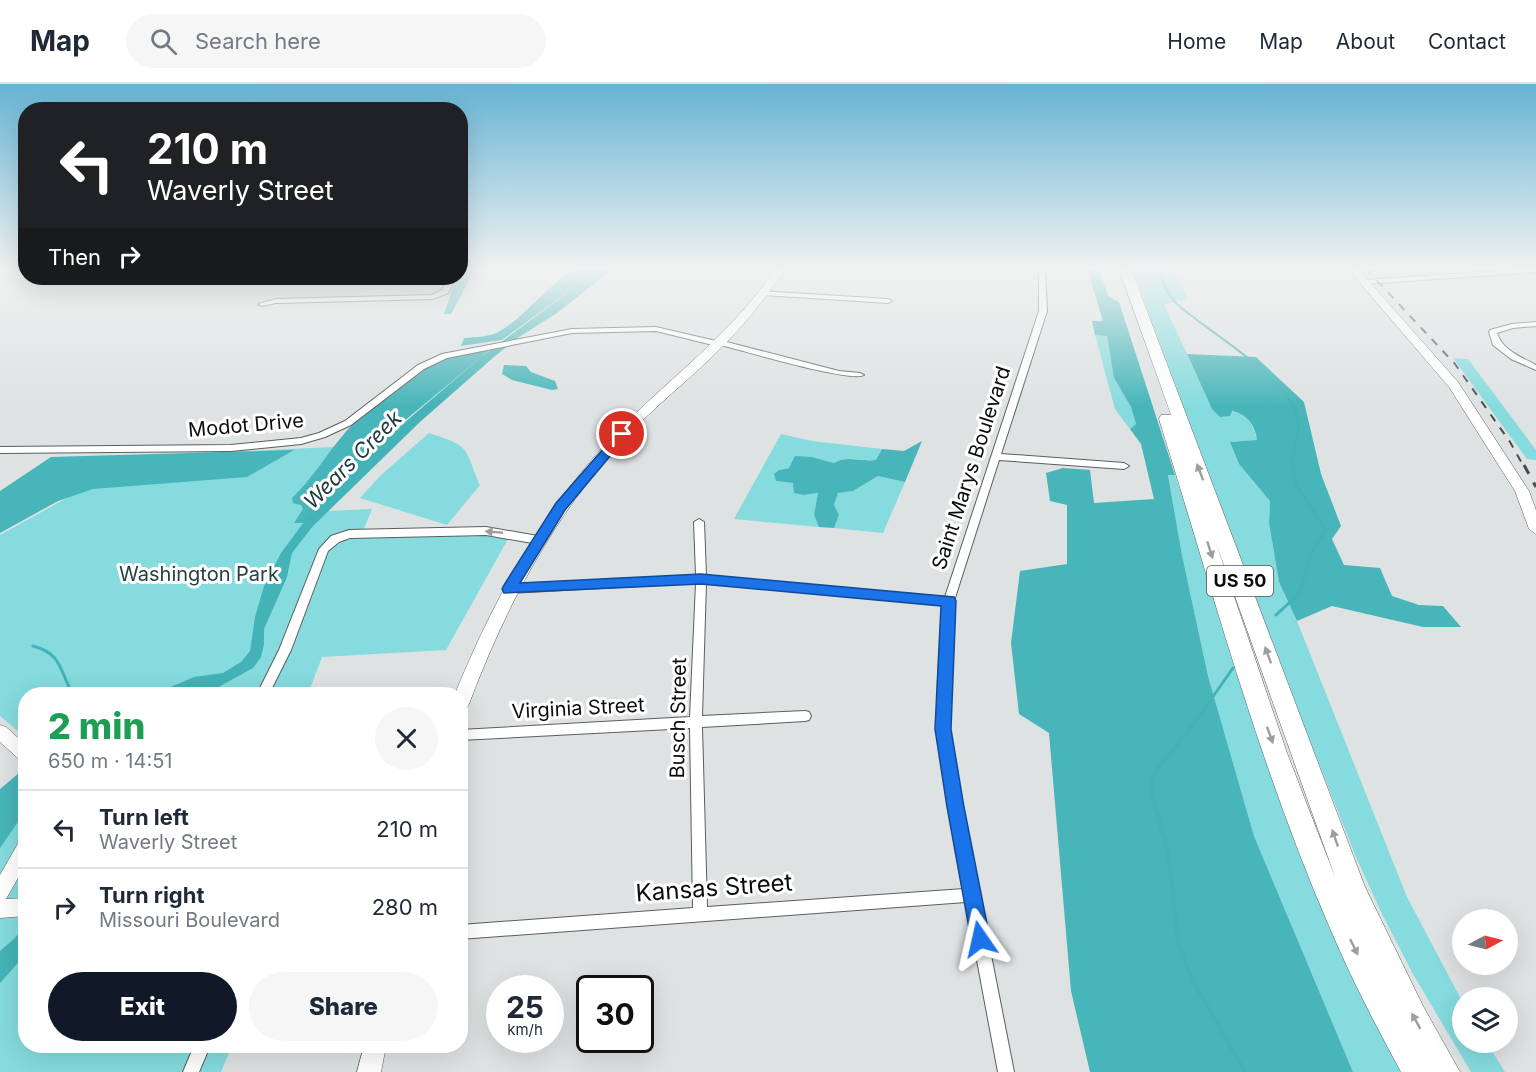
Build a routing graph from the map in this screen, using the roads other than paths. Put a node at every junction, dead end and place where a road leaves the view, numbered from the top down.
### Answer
1 (744, 315) edge
2 (1042, 315) edge
3 (1131, 315) edge
4 (1142, 315) edge
5 (1394, 315) edge
6 (1536, 324) edge
7 (718, 343) junction
8 (1536, 368) edge
9 (860, 375) dead end
10 (0, 450) edge
11 (996, 457) junction
12 (1124, 466) dead end
13 (699, 522) dead end
14 (1536, 529) edge
15 (538, 540) junction
16 (701, 579) junction
17 (509, 589) junction
18 (949, 601) junction
19 (266, 687) edge
20 (466, 687) edge
21 (806, 716) dead end
22 (696, 721) junction
23 (0, 732) edge
24 (468, 735) edge
25 (18, 748) edge
26 (18, 860) edge
27 (0, 892) edge
28 (972, 895) junction
29 (700, 915) junction
30 (468, 931) edge
31 (199, 1053) edge
32 (373, 1053) edge
33 (191, 1072) edge
34 (369, 1072) edge
35 (1006, 1072) edge
36 (1418, 1072) edge
37 (1445, 1072) edge

1 - 7 main road
2 - 11 street, Saint Marys Boulevard
3 -> 36 highway, US 50
37 -> 4 highway, US 50
5 - 14 main road
6 - 8 street
7 - 9 street, Modot Drive
7 - 10 street, Modot Drive
7 - 15 main road
11 - 12 street
11 - 18 street, Saint Marys Boulevard
13 - 16 street, Busch Street
15 - 17 main road
15 -> 19 street
16 - 17 street
16 - 18 street
16 - 22 street, Busch Street
17 - 20 main road
18 - 28 street, Saint Marys Boulevard
21 - 22 street, Virginia Street
22 - 24 street, Virginia Street
22 - 29 street, Busch Street
23 - 25 street
26 - 27 street
28 - 29 street, Kansas Street
28 - 35 street, Saint Marys Boulevard
29 - 30 street, Kansas Street
31 - 33 street
32 - 34 main road

